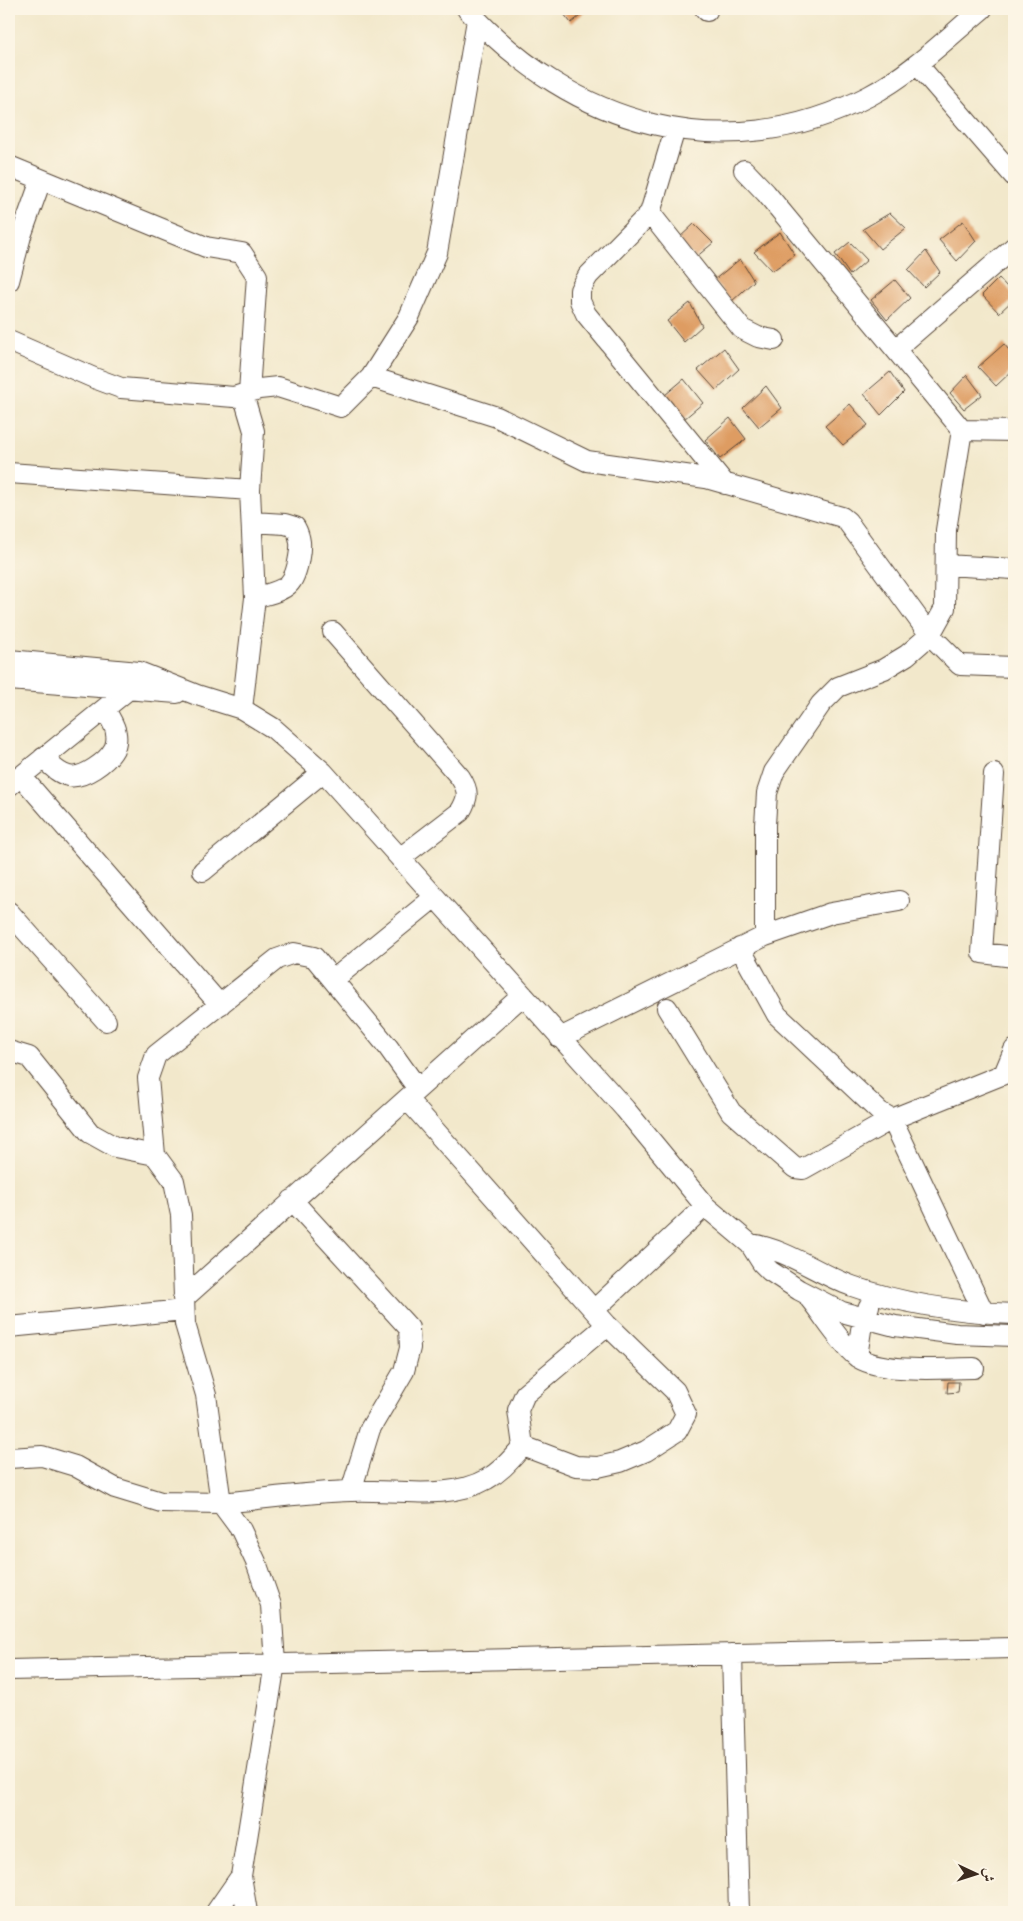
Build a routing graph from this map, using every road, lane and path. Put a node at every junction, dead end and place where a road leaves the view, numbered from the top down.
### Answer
1 (982, 9) edge
2 (472, 14) edge
3 (917, 64) junction
4 (674, 129) junction
5 (9, 166) edge
6 (744, 170) dead end
7 (1014, 176) edge
8 (41, 180) junction
9 (650, 213) junction
10 (1014, 247) edge
11 (9, 281) edge
12 (774, 340) dead end
13 (9, 341) edge
14 (896, 349) junction
15 (371, 377) junction
16 (246, 393) junction
17 (1014, 415) edge
18 (962, 430) junction
19 (1007, 431) edge
20 (9, 473) edge
21 (725, 484) junction
22 (250, 490) junction
23 (252, 522) junction
24 (946, 565) junction
25 (1014, 569) edge
26 (255, 598) junction
27 (333, 632) dead end
28 (930, 635) junction
29 (9, 660) edge
30 (1014, 667) edge
31 (9, 680) edge
32 (129, 689) junction
33 (197, 695) junction
34 (105, 709) junction
35 (242, 709) junction
36 (43, 758) junction
37 (323, 772) junction
38 (994, 774) dead end
39 (15, 781) edge
40 (400, 858) junction
41 (203, 871) dead end
42 (435, 897) junction
43 (899, 901) dead end
44 (9, 912) edge
45 (765, 936) junction
46 (740, 948) junction
47 (1014, 957) edge
48 (333, 980) junction
49 (523, 995) junction
50 (220, 1004) junction
51 (667, 1008) dead end
52 (106, 1021) dead end
53 (560, 1038) junction
54 (1014, 1050) edge
55 (9, 1051) edge
56 (412, 1094) junction
57 (892, 1119) junction
58 (155, 1155) junction
59 (292, 1200) junction
60 (704, 1206) junction
61 (750, 1244) junction
62 (874, 1293) junction
63 (808, 1295) junction
64 (184, 1304) junction
65 (984, 1313) junction
66 (1014, 1314) edge
67 (600, 1317) junction
68 (865, 1318) junction
69 (9, 1328) edge
70 (1014, 1336) edge
71 (857, 1357) junction
72 (974, 1368) dead end
73 (523, 1446) junction
74 (9, 1458) edge
75 (351, 1491) junction
76 (221, 1503) junction
77 (1014, 1648) edge
78 (732, 1654) junction
79 (275, 1663) junction
80 (9, 1670) edge
81 (241, 1876) junction
82 (216, 1912) edge
83 (247, 1912) edge
84 (739, 1912) edge

1 - 3 street
2 - 4 street
2 - 15 street
3 - 4 street
3 - 7 street
4 - 9 street
5 - 8 street
6 - 14 street
8 - 11 street
8 - 16 street
9 - 12 street
9 - 21 street
10 - 14 street
13 - 16 street
14 - 18 street
15 - 16 street
15 - 21 street
16 - 22 street
17 - 19 street
18 - 19 street
18 - 24 street
20 - 22 street
21 - 28 street
22 - 23 street
23 - 26 street
23 - 26 street
24 - 25 street
24 - 28 street
26 - 35 street
27 - 40 street
28 - 30 street
28 - 45 street
29 - 33 street
31 - 32 street
32 - 33 street
32 - 34 street
33 - 35 street
34 - 36 street
34 - 36 street
35 - 37 street
36 - 39 street
37 - 40 street
37 - 41 street
38 - 47 street
39 - 50 street
40 - 42 street
42 - 48 street
42 - 49 street
43 - 45 street
44 - 52 street
45 - 46 street
46 - 53 street
46 - 57 street
48 - 50 street
48 - 56 street
49 - 53 street
49 - 56 street
50 - 58 street
51 - 57 street
53 - 60 street
54 - 57 street
55 - 58 street
56 - 59 street
56 - 67 street
57 - 65 street
58 - 64 street
59 - 64 street
59 - 75 street
60 - 61 street
60 - 67 street
61 - 62 street
61 - 63 street
62 - 65 street
62 - 68 street
63 - 68 street
63 - 71 street
64 - 69 street
64 - 76 street
65 - 66 street
67 - 73 street
67 - 73 street
68 - 70 street
68 - 71 street
71 - 72 street
73 - 75 street
74 - 76 street
75 - 76 street
76 - 79 street
77 - 78 street
78 - 79 street
78 - 84 street
79 - 80 street
79 - 81 street
81 - 82 street
81 - 83 street

